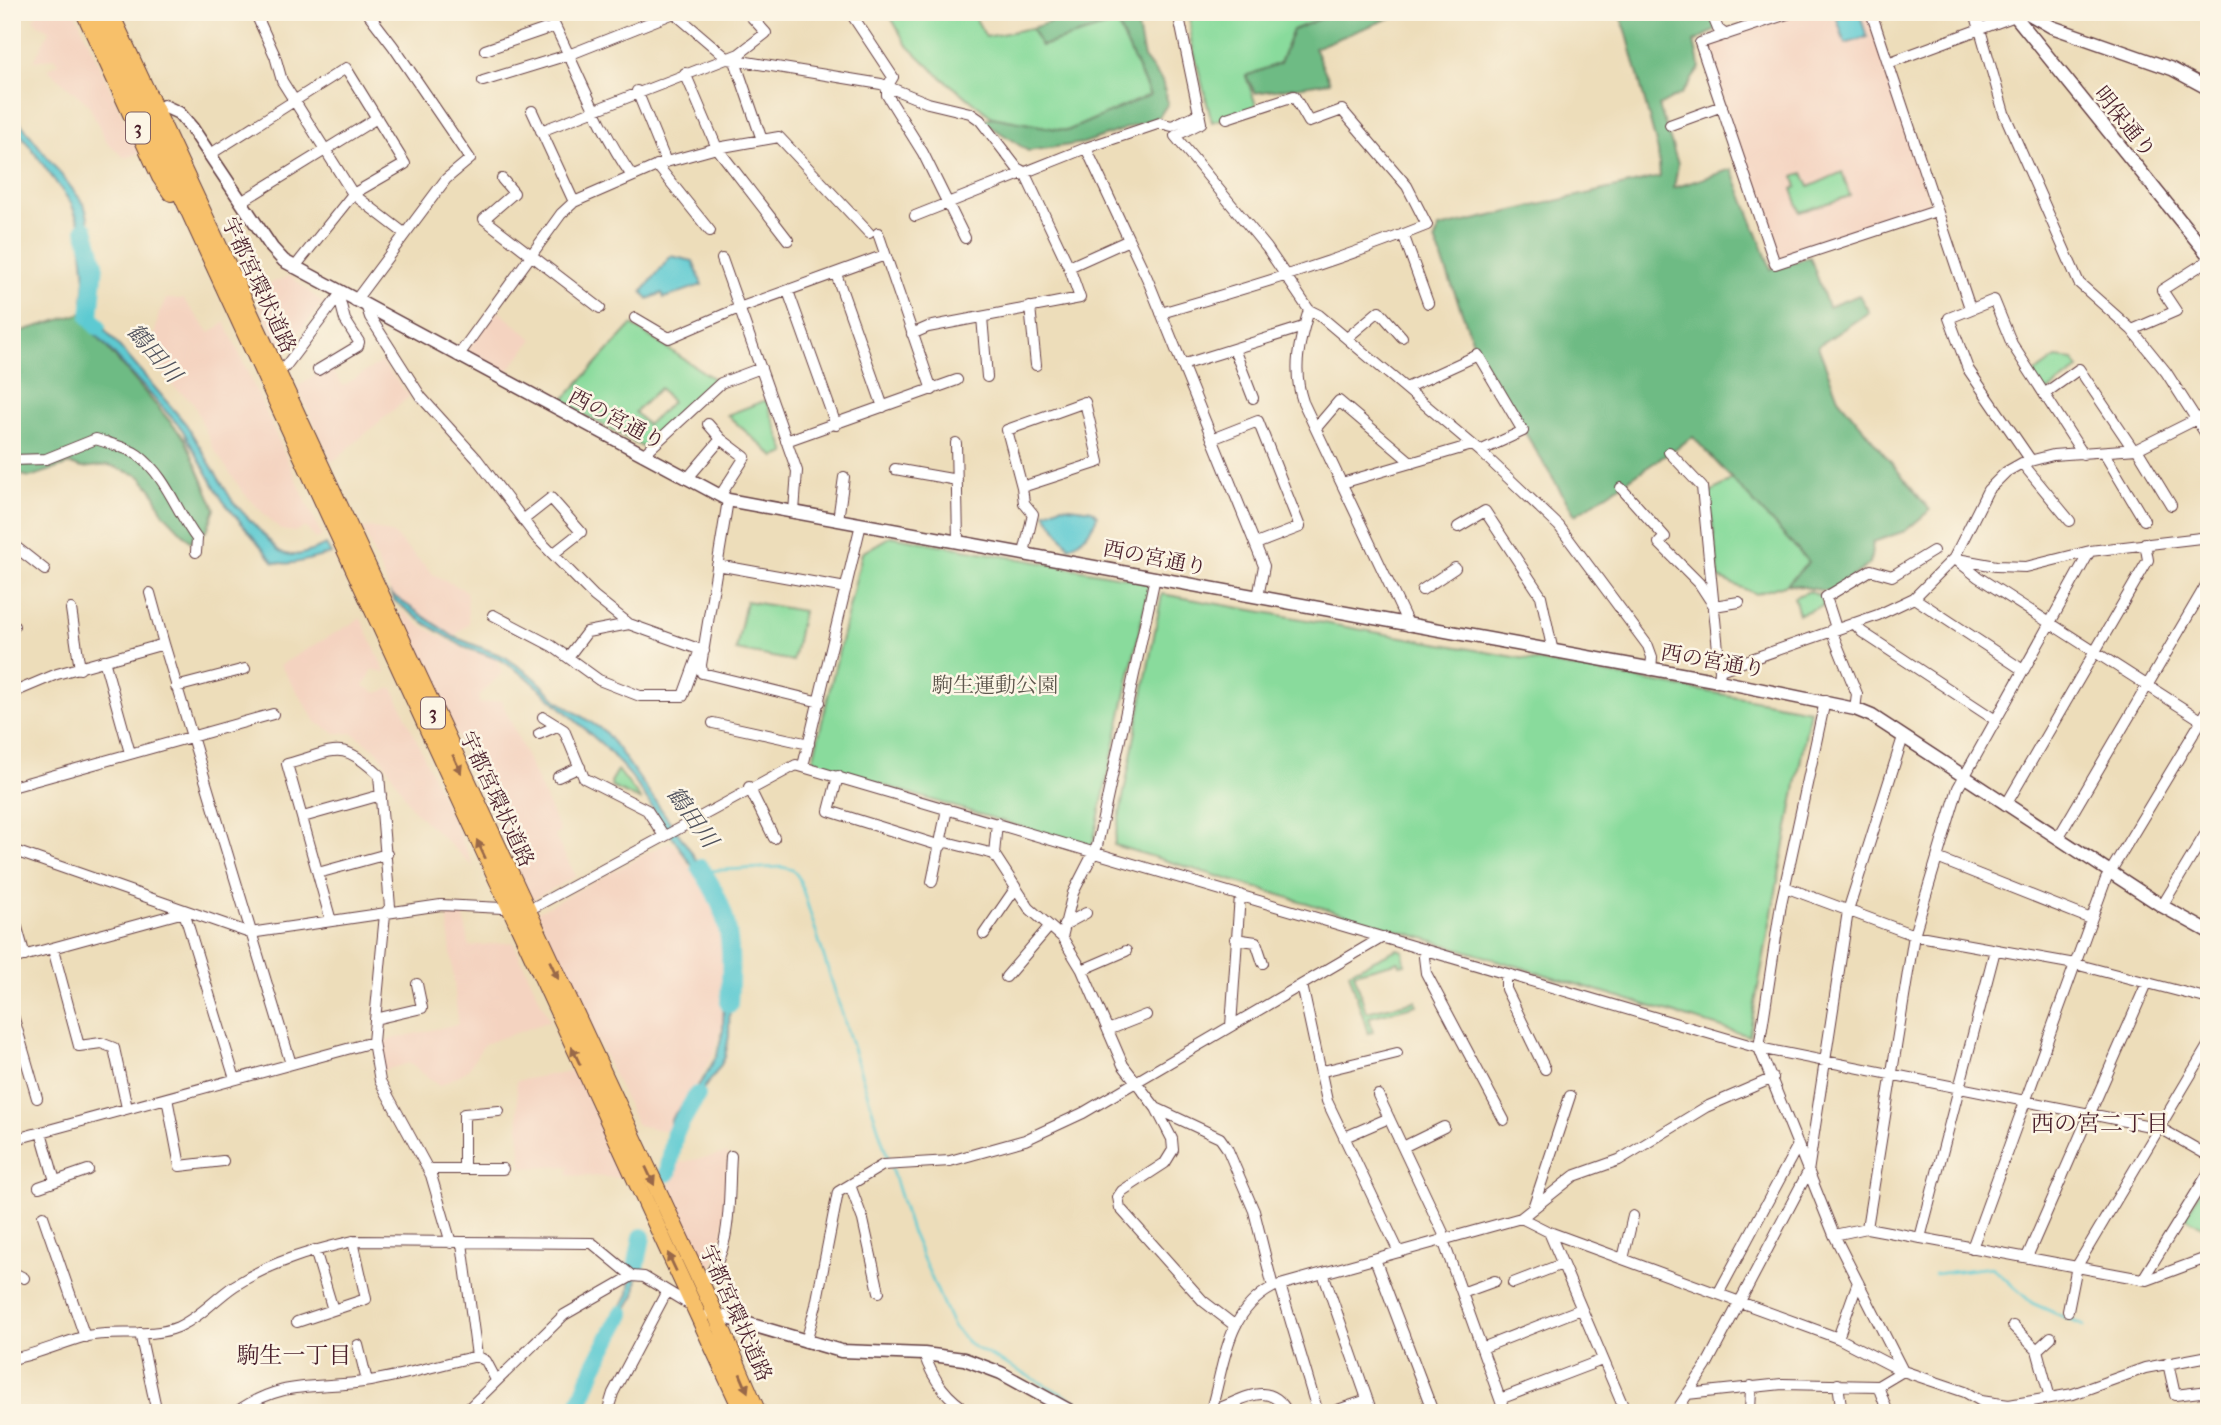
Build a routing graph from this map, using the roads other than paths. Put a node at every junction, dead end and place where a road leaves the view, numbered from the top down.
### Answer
1 (84, 12) edge
2 (97, 12) edge
3 (110, 12) edge
4 (121, 12) edge
5 (255, 12) edge
6 (367, 12) edge
7 (548, 12) edge
8 (747, 12) edge
9 (850, 12) edge
10 (1178, 12) edge
11 (1711, 12) edge
12 (1793, 12) edge
13 (1871, 12) edge
14 (1975, 12) edge
15 (674, 13) edge
16 (2020, 13) edge
17 (555, 26) junction
18 (1977, 30) junction
19 (1726, 35) junction
20 (485, 50) dead end
21 (571, 54) junction
22 (732, 60) junction
23 (1888, 62) junction
24 (685, 73) junction
25 (482, 81) dead end
26 (887, 87) junction
27 (2209, 89) edge
28 (637, 91) junction
29 (294, 99) junction
30 (164, 106) junction
31 (1722, 106) junction
32 (596, 108) junction
33 (532, 111) dead end
34 (377, 118) junction
35 (1227, 118) dead end
36 (1671, 125) dead end
37 (541, 131) junction
38 (1173, 131) junction
39 (762, 139) junction
40 (716, 148) junction
41 (1086, 148) junction
42 (324, 149) junction
43 (209, 155) junction
44 (661, 164) junction
45 (1024, 172) junction
46 (632, 176) junction
47 (502, 179) dead end
48 (353, 194) junction
49 (241, 202) junction
50 (573, 202) junction
51 (948, 203) junction
52 (1936, 211) junction
53 (915, 216) dead end
54 (710, 231) dead end
55 (404, 233) junction
56 (1403, 234) junction
57 (965, 237) dead end
58 (207, 238) junction
59 (788, 240) dead end
60 (1129, 240) junction
61 (885, 255) junction
62 (531, 256) junction
63 (2209, 258) edge
64 (722, 259) dead end
65 (1069, 267) junction
66 (294, 268) junction
67 (836, 274) junction
68 (1287, 276) junction
69 (788, 291) junction
70 (340, 295) junction
71 (355, 301) junction
72 (1428, 303) dead end
73 (600, 307) dead end
74 (1030, 307) junction
75 (367, 308) junction
76 (740, 308) junction
77 (1970, 308) junction
78 (1308, 310) junction
79 (1161, 313) junction
80 (982, 317) junction
81 (635, 318) dead end
82 (1303, 327) junction
83 (2132, 330) junction
84 (912, 334) junction
85 (1402, 337) dead end
86 (1347, 338) junction
87 (1234, 349) junction
88 (458, 356) junction
89 (1036, 365) dead end
90 (1182, 365) junction
91 (761, 368) junction
92 (318, 370) dead end
93 (271, 376) junction
94 (987, 377) dead end
95 (957, 380) dead end
96 (1406, 388) junction
97 (932, 390) junction
98 (2044, 394) junction
99 (1253, 398) dead end
100 (883, 407) junction
101 (2209, 414) edge
102 (2198, 418) junction
103 (708, 425) dead end
104 (836, 425) junction
105 (1316, 428) junction
106 (721, 439) junction
107 (1212, 439) junction
108 (2209, 439) edge
109 (786, 442) junction
110 (956, 443) dead end
111 (1476, 448) junction
112 (2135, 449) junction
113 (1670, 452) dead end
114 (2105, 453) junction
115 (2083, 454) junction
116 (643, 455) junction
117 (12, 460) edge
118 (2026, 461) junction
119 (1412, 463) junction
120 (895, 469) dead end
121 (843, 477) dead end
122 (687, 479) junction
123 (957, 480) junction
124 (1342, 483) junction
125 (1023, 487) junction
126 (1621, 488) dead end
127 (724, 498) junction
128 (2171, 505) dead end
129 (794, 512) junction
130 (523, 520) junction
131 (838, 520) junction
132 (2144, 520) dead end
133 (2070, 521) dead end
134 (861, 524) junction
135 (1458, 527) dead end
136 (2209, 537) edge
137 (958, 541) junction
138 (2145, 543) junction
139 (12, 544) edge
140 (1256, 544) junction
141 (1933, 551) dead end
142 (2090, 551) junction
143 (196, 552) dead end
144 (1024, 553) junction
145 (552, 554) junction
146 (1954, 558) junction
147 (718, 565) junction
148 (1455, 568) dead end
149 (45, 570) dead end
150 (1156, 577) junction
151 (2209, 580) edge
152 (846, 588) junction
153 (1422, 590) dead end
154 (150, 593) dead end
155 (1258, 597) junction
156 (1914, 598) junction
157 (1739, 602) dead end
158 (1714, 606) junction
159 (71, 609) dead end
160 (494, 615) dead end
161 (2051, 622) junction
162 (1854, 623) junction
163 (629, 624) junction
164 (1409, 626) junction
165 (1834, 629) junction
166 (164, 644) junction
167 (2094, 649) junction
168 (702, 651) junction
169 (1553, 652) junction
170 (568, 657) junction
171 (104, 660) junction
172 (80, 668) junction
173 (244, 669) dead end
174 (1651, 670) junction
175 (2023, 670) junction
176 (1719, 675) junction
177 (176, 687) junction
178 (2147, 687) junction
179 (12, 693) edge
180 (1825, 701) junction
181 (820, 702) junction
182 (2209, 708) edge
183 (1855, 709) junction
184 (273, 714) dead end
185 (543, 718) dead end
186 (1994, 719) junction
187 (713, 723) dead end
188 (2205, 723) edge
189 (557, 726) junction
190 (539, 734) dead end
191 (190, 737) junction
192 (1903, 737) junction
193 (809, 744) junction
194 (130, 753) junction
195 (803, 766) junction
196 (580, 767) junction
197 (838, 776) junction
198 (558, 777) dead end
199 (1963, 777) junction
200 (12, 787) edge
201 (750, 788) junction
202 (381, 795) junction
203 (2006, 805) junction
204 (947, 808) junction
205 (303, 817) junction
206 (997, 823) junction
207 (2209, 828) edge
208 (666, 835) junction
209 (774, 838) dead end
210 (2058, 838) junction
211 (942, 844) junction
212 (12, 850) edge
213 (1094, 852) junction
214 (387, 854) junction
215 (994, 854) junction
216 (1937, 858) junction
217 (2110, 872) junction
218 (318, 873) junction
219 (932, 882) dead end
220 (1785, 887) junction
221 (1015, 889) junction
222 (1240, 895) junction
223 (2162, 906) junction
224 (508, 909) junction
225 (525, 909) junction
226 (12, 910) edge
227 (1848, 911) junction
228 (184, 912) junction
229 (1086, 913) dead end
230 (385, 914) junction
231 (2091, 919) junction
232 (331, 921) junction
233 (1064, 926) junction
234 (1049, 928) junction
235 (2209, 932) edge
236 (250, 933) junction
237 (984, 934) dead end
238 (1914, 935) junction
239 (1062, 937) junction
240 (1383, 937) junction
241 (1235, 939) junction
242 (53, 949) junction
243 (1423, 950) junction
244 (1995, 950) junction
245 (1126, 951) dead end
246 (25, 956) junction
247 (12, 960) edge
248 (1264, 963) dead end
249 (2075, 964) junction
250 (1082, 970) junction
251 (1506, 974) junction
252 (1006, 977) dead end
253 (2147, 983) junction
254 (417, 984) dead end
255 (1301, 985) junction
256 (2209, 999) edge
257 (12, 1012) edge
258 (1146, 1015) dead end
259 (375, 1018) junction
260 (1231, 1026) junction
261 (1108, 1030) junction
262 (373, 1042) junction
263 (2209, 1044) edge
264 (1759, 1048) junction
265 (1397, 1053) dead end
266 (291, 1064) junction
267 (1824, 1064) junction
268 (1545, 1069) dead end
269 (1323, 1071) junction
270 (1892, 1076) junction
271 (1773, 1078) junction
272 (235, 1079) junction
273 (1135, 1082) junction
274 (1959, 1088) junction
275 (1378, 1095) dead end
276 (1570, 1096) dead end
277 (37, 1098) dead end
278 (167, 1098) junction
279 (2025, 1100) junction
280 (127, 1108) junction
281 (1156, 1108) junction
282 (499, 1111) dead end
283 (2091, 1114) junction
284 (1389, 1118) junction
285 (1504, 1120) dead end
286 (1444, 1127) dead end
287 (2160, 1128) junction
288 (41, 1132) junction
289 (1345, 1137) junction
290 (12, 1140) edge
291 (1798, 1145) junction
292 (1403, 1147) junction
293 (731, 1156) dead end
294 (2209, 1156) edge
295 (223, 1161) dead end
296 (428, 1169) junction
297 (464, 1169) junction
298 (503, 1169) dead end
299 (88, 1170) dead end
300 (1808, 1172) junction
301 (2209, 1172) edge
302 (55, 1181) junction
303 (850, 1185) junction
304 (39, 1187) dead end
305 (1533, 1209) junction
306 (43, 1216) dead end
307 (1633, 1216) dead end
308 (1521, 1218) junction
309 (1867, 1228) junction
310 (1549, 1232) junction
311 (1834, 1235) junction
312 (1920, 1238) junction
313 (1444, 1239) junction
314 (353, 1241) junction
315 (456, 1243) junction
316 (1972, 1248) junction
317 (315, 1250) junction
318 (1399, 1252) junction
319 (2209, 1256) edge
320 (2027, 1257) junction
321 (1375, 1259) junction
322 (1623, 1259) junction
323 (1562, 1264) junction
324 (2077, 1266) junction
325 (12, 1272) edge
326 (1323, 1273) junction
327 (632, 1276) junction
328 (24, 1278) dead end
329 (2143, 1279) junction
330 (1494, 1281) dead end
331 (1858, 1282) junction
332 (701, 1283) junction
333 (1513, 1283) dead end
334 (1276, 1286) junction
335 (667, 1291) junction
336 (879, 1292) dead end
337 (1462, 1293) junction
338 (1718, 1294) junction
339 (1740, 1302) junction
340 (692, 1306) junction
341 (1581, 1309) junction
342 (332, 1310) junction
343 (2068, 1311) dead end
344 (716, 1315) junction
345 (297, 1322) dead end
346 (1234, 1325) junction
347 (2013, 1326) dead end
348 (140, 1333) junction
349 (85, 1336) junction
350 (2051, 1337) dead end
351 (1838, 1338) junction
352 (806, 1342) junction
353 (358, 1345) dead end
354 (1482, 1348) junction
355 (2036, 1350) junction
356 (924, 1354) junction
357 (477, 1356) junction
358 (2209, 1356) edge
359 (12, 1359) edge
360 (1602, 1360) junction
361 (2168, 1363) junction
362 (1903, 1371) junction
363 (496, 1380) junction
364 (367, 1381) junction
365 (1838, 1384) junction
366 (1751, 1386) junction
367 (1878, 1386) junction
368 (2209, 1391) edge
369 (1687, 1394) junction
370 (2050, 1398) junction
371 (1500, 1399) junction
372 (1367, 1400) junction
373 (1235, 1402) junction
374 (738, 1411) edge
375 (1210, 1412) edge
376 (1475, 1412) edge
377 (157, 1413) edge
378 (235, 1413) edge
379 (464, 1413) edge
380 (607, 1413) edge
381 (758, 1413) edge
382 (971, 1413) edge
383 (1074, 1413) edge
384 (1241, 1413) edge
385 (1288, 1413) edge
386 (1318, 1413) edge
387 (1329, 1413) edge
388 (1372, 1413) edge
389 (1505, 1413) edge
390 (1626, 1413) edge
391 (1675, 1413) edge
392 (1749, 1413) edge
393 (1842, 1413) edge
394 (1888, 1413) edge

1 - 58 main road, 3
2 - 58 main road, 宇都宮環状道路 / 3
3 - 58 main road, 宇都宮環状道路 / 3
4 - 30 main road, 3
5 - 29 street
6 - 55 street
7 - 17 street
8 - 22 street
9 - 26 street
10 - 38 street
11 - 19 street
12 - 19 street
13 - 23 street
14 - 18 street
15 - 21 street
15 - 22 street
16 - 18 street
16 - 27 street
16 - 63 street, 明保通り
17 - 20 street
17 - 21 street
18 - 23 street
18 - 83 street
19 - 31 street
21 - 25 street
21 - 32 street
22 - 24 street
22 - 26 street
22 - 39 street
23 - 52 street
24 - 28 street
24 - 40 street
26 - 45 street
26 - 51 street
28 - 32 street
28 - 44 street
29 - 34 street
29 - 42 street
29 - 43 street
30 - 43 street, 西の宮通り
30 - 58 main road, 3
31 - 36 street
31 - 52 street
32 - 37 street
32 - 46 street
33 - 37 street
34 - 42 street
34 - 48 street
35 - 56 street
37 - 50 street
38 - 41 street
38 - 68 street
39 - 40 street
39 - 61 street
40 - 44 street
40 - 59 street
41 - 45 street
41 - 60 street
42 - 48 street
42 - 49 street
43 - 49 street, 西の宮通り
44 - 46 street
44 - 54 street
45 - 51 street
45 - 65 street
46 - 50 street
47 - 62 street
48 - 55 street
48 - 66 street
49 - 66 street, 西の宮通り
50 - 62 street
51 - 53 street
51 - 57 street
52 - 77 street
55 - 71 street
56 - 68 street
56 - 72 street
58 - 93 main road, 宇都宮環状道路 / 3
60 - 65 street
60 - 79 street
61 - 67 street
61 - 84 street
62 - 73 street
62 - 88 street
63 - 83 street
64 - 76 street
65 - 74 street
66 - 70 street, 西の宮通り
67 - 69 street
67 - 100 street
68 - 78 street
68 - 79 street
69 - 76 street
69 - 104 street
70 - 71 street, 西の宮通り
70 - 92 street
70 - 93 street
71 - 75 street, 西の宮通り
74 - 80 street
74 - 89 street
75 - 88 street, 西の宮通り
75 - 130 street
76 - 81 street
76 - 91 street
77 - 98 street
77 - 118 street
78 - 82 street
78 - 86 street
79 - 90 street
80 - 84 street
80 - 94 street
82 - 87 street
82 - 105 street
83 - 102 street
84 - 97 street
85 - 86 street
86 - 96 street
87 - 90 street
87 - 99 street
88 - 116 street, 西の宮通り
90 - 107 street
91 - 109 street
91 - 116 street
224 -> 93 main road, 宇都宮環状道路 / 3
93 -> 225 main road, 宇都宮環状道路 / 3
95 - 97 street
96 - 111 street
96 - 111 street
97 - 100 street
98 - 112 street
98 - 115 street
100 - 104 street
101 - 102 street
102 - 108 street
102 - 112 street
103 - 106 street
104 - 109 street
105 - 119 street
105 - 124 street
106 - 122 street
106 - 127 street
107 - 140 street
107 - 140 street
109 - 129 street
110 - 123 street
111 - 119 street
111 - 174 street
112 - 114 street
112 - 128 street
113 - 158 street
114 - 115 street
114 - 132 street
115 - 118 street
116 - 122 street, 西の宮通り
117 - 143 street
118 - 133 street
118 - 146 street
119 - 124 street
120 - 123 street
121 - 131 street
122 - 127 street, 西の宮通り
123 - 137 street
124 - 164 street
125 - 125 street
125 - 144 street
126 - 158 street
127 - 129 street, 西の宮通り
127 - 147 street
129 - 131 street, 西の宮通り
130 - 145 street
130 - 145 street
131 - 134 street, 西の宮通り
134 - 137 street, 西の宮通り
134 - 152 street
135 - 169 street
136 - 138 street
137 - 144 street, 西の宮通り
138 - 142 street
138 - 167 street
139 - 149 street
140 - 155 street
141 - 165 street
142 - 146 street
142 - 161 street
144 - 150 street, 西の宮通り
145 - 163 street
146 - 156 street
146 - 161 street
147 - 152 street
147 - 168 street
148 - 153 street
150 - 155 street, 西の宮通り
150 - 213 street
151 - 178 street
152 - 181 street
154 - 166 street
155 - 164 street, 西の宮通り
156 - 162 street
156 - 175 street
157 - 158 street
158 - 176 street
159 - 172 street
160 - 170 street
161 - 167 street
161 - 175 street
162 - 165 street
162 - 186 street
163 - 168 street
163 - 170 street
164 - 169 street, 西の宮通り
165 - 176 street
165 - 183 street
166 - 171 street
166 - 177 street
167 - 178 street
167 - 203 street
168 - 170 street
168 - 181 street
169 - 174 street, 西の宮通り
171 - 172 street
171 - 194 street
172 - 179 street
173 - 177 street
174 - 176 street, 西の宮通り
175 - 186 street
176 - 180 street, 西の宮通り
177 - 191 street
178 - 188 street
178 - 210 street
180 - 183 street, 西の宮通り
180 - 220 street
181 - 193 street
182 - 188 street
183 - 192 street, 西の宮通り
184 - 191 street
185 - 189 street
186 - 199 street
187 - 193 street
188 - 217 street
189 - 190 street
189 - 196 street
191 - 194 street
191 - 236 street
192 - 199 street, 西の宮通り
192 - 227 street
193 - 195 street
194 - 200 street
195 - 197 street
195 - 201 street
196 - 198 street
196 - 208 street
197 - 204 street
197 - 211 street
199 - 203 street, 西の宮通り
199 - 216 street
201 - 208 street
201 - 209 street
202 - 205 street
202 - 205 street
202 - 214 street
203 - 210 street, 西の宮通り
204 - 206 street
204 - 211 street
205 - 218 street
206 - 213 street
206 - 215 street
207 - 223 street
208 - 225 street
210 - 217 street, 西の宮通り
211 - 215 street
211 - 219 street
212 - 228 street
213 - 222 street
213 - 233 street
214 - 218 street
214 - 230 street
215 - 221 street
216 - 231 street
216 - 238 street
217 - 223 street, 西の宮通り
217 - 231 street
218 - 232 street
220 - 227 street
220 - 264 street
221 - 234 street
221 - 237 street
222 - 240 street
222 - 241 street
223 - 235 street, 西の宮通り
224 - 225 street
224 - 230 street
340 -> 224 main road, 宇都宮環状道路 / 3
225 -> 332 main road, 宇都宮環状道路 / 3
226 - 246 street
227 - 238 street
227 - 267 street
228 - 236 street
228 - 242 street
228 - 272 street
229 - 233 street
230 - 232 street
230 - 259 street
231 - 249 street
232 - 236 street
233 - 239 street
234 - 239 street
234 - 252 street
236 - 266 street
238 - 244 street
238 - 270 street
239 - 250 street
240 - 243 street
240 - 255 street
241 - 248 street
241 - 260 street
242 - 246 street
242 - 280 street
243 - 251 street
243 - 285 street
244 - 249 street
244 - 274 street
245 - 250 street
246 - 247 street
249 - 253 street
249 - 279 street
250 - 261 street
251 - 264 street
251 - 268 street
253 - 256 street
253 - 283 street
254 - 259 street
255 - 260 street
255 - 269 street
257 - 277 street
258 - 261 street
259 - 262 street
260 - 273 street
261 - 273 street
262 - 266 street
262 - 296 street
263 - 287 street
264 - 267 street
264 - 271 street
265 - 269 street
266 - 272 street
267 - 270 street
267 - 300 street
269 - 289 street
270 - 274 street
270 - 309 street
271 - 291 street
271 - 305 street
272 - 278 street
273 - 281 street
273 - 303 street
274 - 279 street
274 - 312 street
275 - 284 street
276 - 305 street
278 - 280 street
278 - 295 street
279 - 283 street
279 - 316 street
280 - 288 street
281 - 334 street
281 - 346 street
282 - 297 street
283 - 287 street
283 - 320 street
284 - 289 street
284 - 292 street
286 - 292 street
287 - 294 street
287 - 324 street
288 - 290 street
288 - 302 street
289 - 318 street
291 - 300 street
291 - 338 street
292 - 313 street
293 - 332 street
296 - 297 street
296 - 315 street
297 - 298 street
299 - 302 street
300 - 311 street
300 - 339 street
301 - 329 street
302 - 304 street
303 - 336 street
303 - 352 street
305 - 308 street
306 - 349 street
307 - 322 street
308 - 310 street
308 - 313 street
309 - 311 street
309 - 312 street
310 - 322 street
310 - 323 street
311 - 331 street
312 - 316 street
313 - 318 street
313 - 337 street
314 - 315 street
314 - 317 street
314 - 342 street
315 - 327 street
315 - 357 street
316 - 320 street
317 - 342 street
317 - 348 street
318 - 321 street
319 - 329 street
320 - 324 street
321 - 326 street
321 - 376 street
322 - 338 street
323 - 333 street
323 - 341 street
324 - 329 street
324 - 343 street
325 - 328 street
326 - 334 street
326 - 372 street
327 - 335 street
327 - 363 street
330 - 337 street
331 - 351 street
331 - 362 street
332 - 344 main road, 宇都宮環状道路 / 3
334 - 346 street
334 - 386 street
335 - 340 street
335 - 380 street
337 - 354 street
338 - 339 street
339 - 351 street
339 - 369 street
340 - 344 street
340 - 374 main road, 宇都宮環状道路 / 3
341 - 354 street
341 - 360 street
342 - 345 street
344 - 352 street
344 -> 381 main road, 宇都宮環状道路 / 3
346 - 375 street
347 - 355 street
348 - 349 street
348 - 377 street
349 - 359 street
350 - 355 street
351 - 362 street
352 - 356 street
353 - 364 street
354 - 371 street
355 - 370 street
356 - 382 street
356 - 383 street
357 - 363 street
357 - 364 street
358 - 361 street
360 - 371 street
360 - 390 street
361 - 368 street
361 - 370 street
362 - 367 street
362 - 370 street
363 - 379 street
364 - 378 street
365 - 366 street
365 - 367 street
365 - 393 street
366 - 369 street
366 - 392 street
367 - 394 street
369 - 391 street
371 - 389 street
372 - 387 street
372 - 388 street
373 - 375 street
373 - 384 street
373 - 385 street

